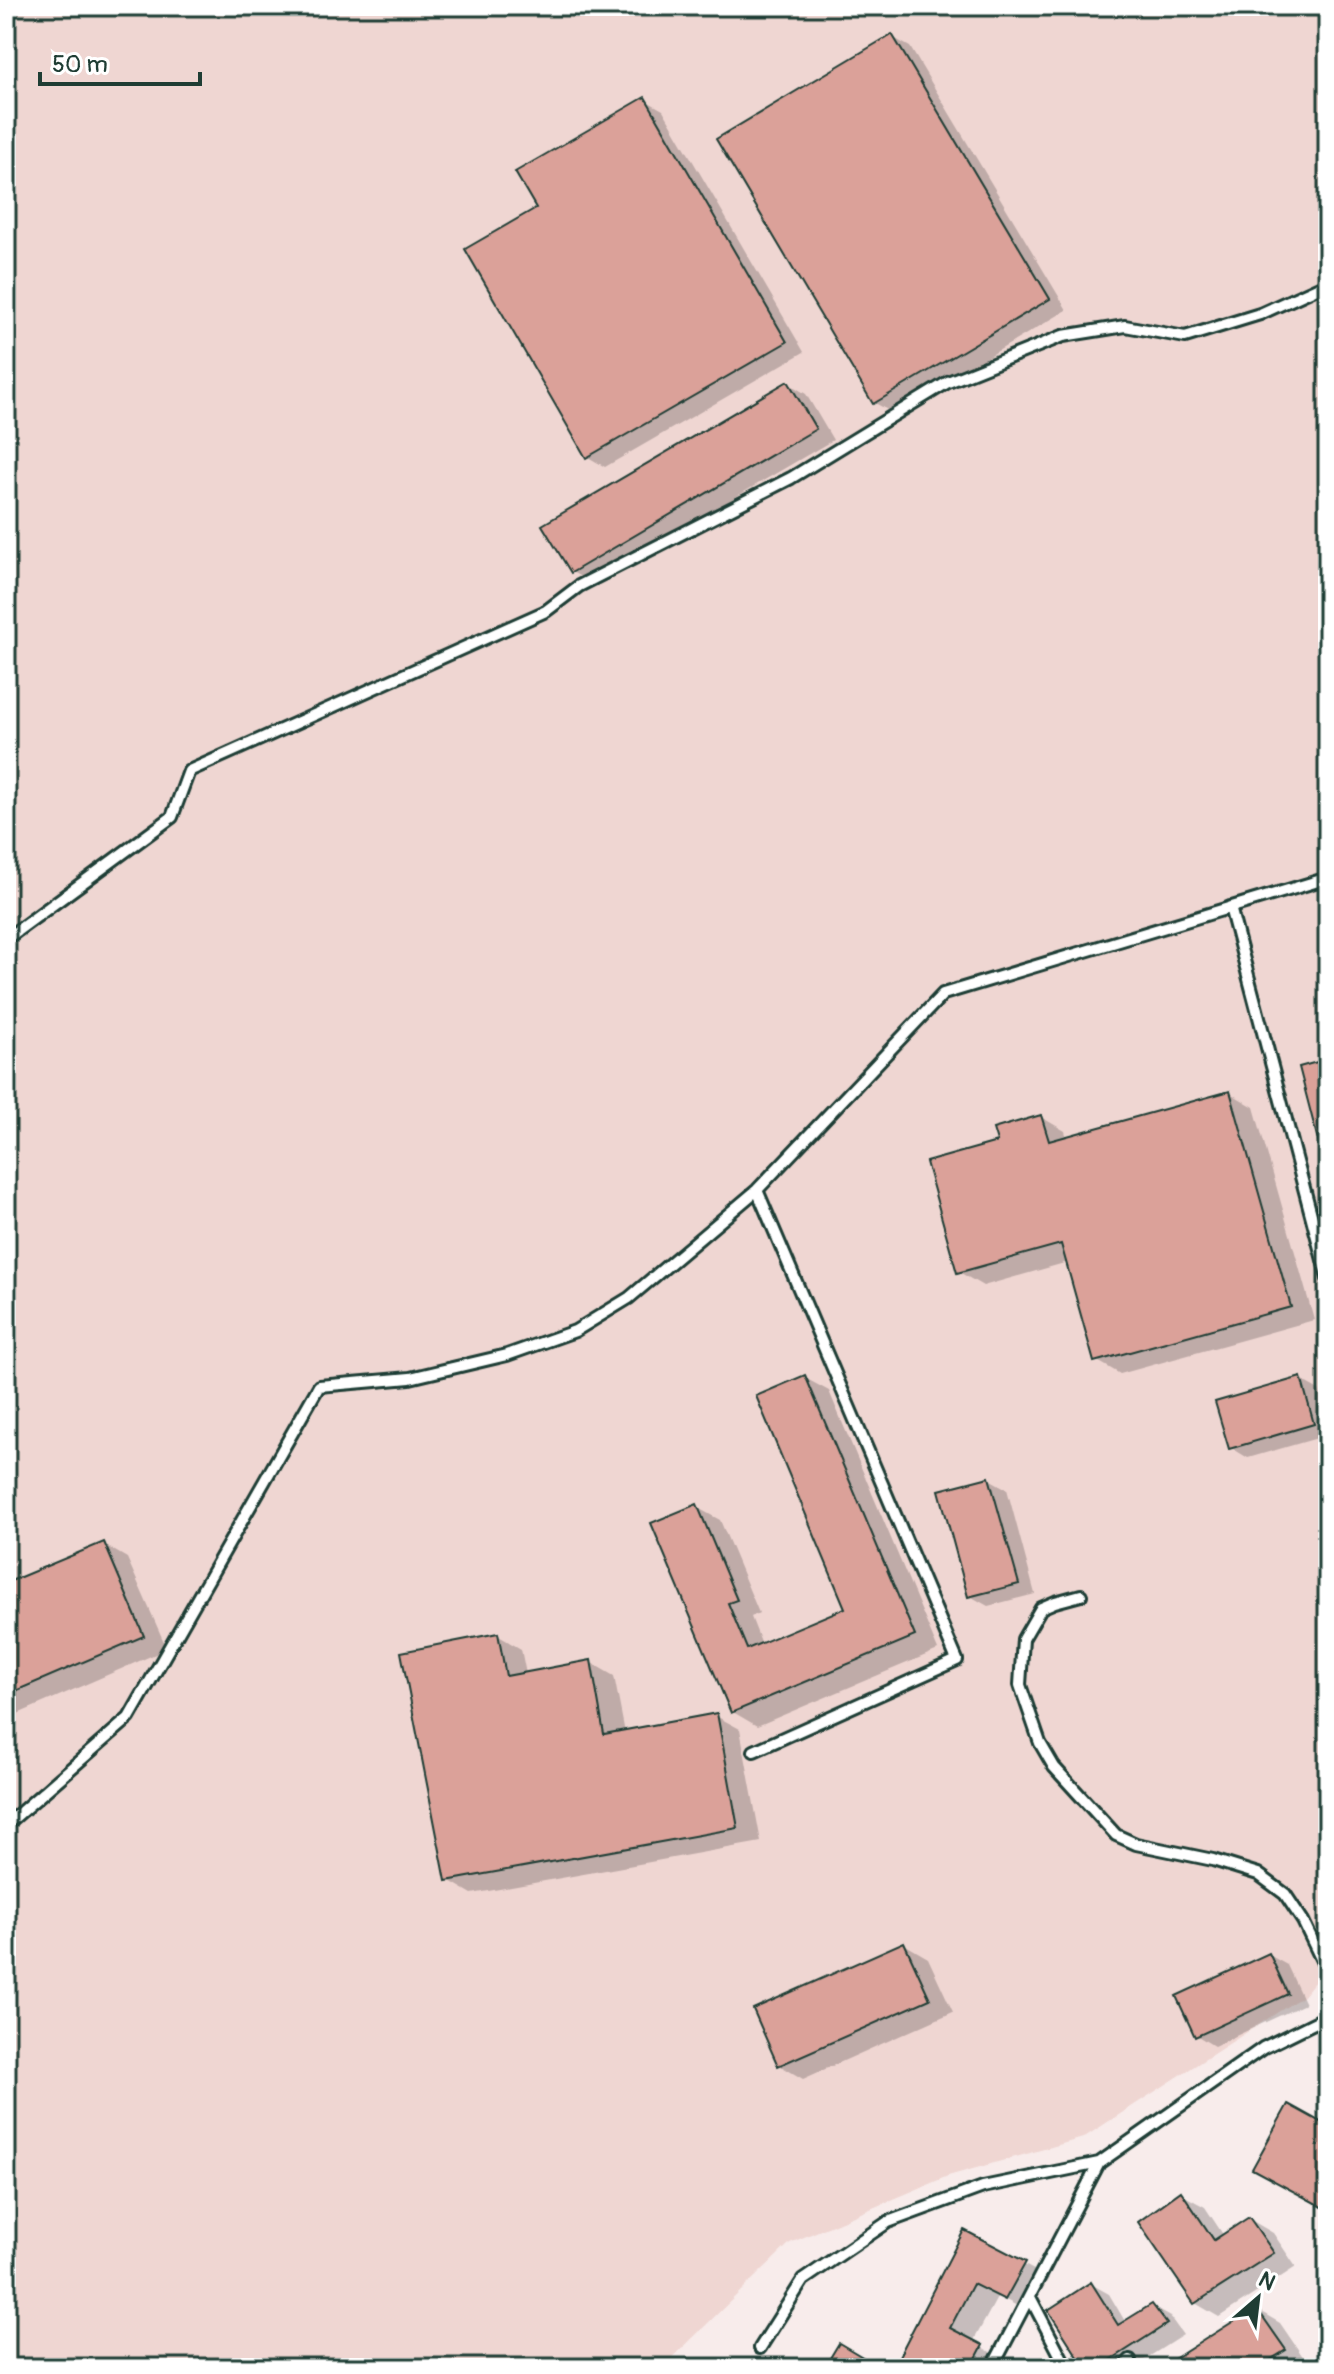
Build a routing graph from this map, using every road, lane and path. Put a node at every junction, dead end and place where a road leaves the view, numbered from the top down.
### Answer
1 (1328, 283) edge
2 (1328, 878) edge
3 (1230, 907) junction
4 (6, 939) edge
5 (757, 1190) junction
6 (1328, 1279) edge
7 (1081, 1595) dead end
8 (754, 1751) dead end
9 (6, 1825) edge
10 (1328, 1973) edge
11 (1328, 2016) edge
12 (1099, 2163) junction
13 (1030, 2297) junction
14 (760, 2348) dead end
15 (992, 2368) edge
16 (1067, 2368) edge

1 - 4 lane
2 - 3 lane
3 - 5 lane
3 - 6 lane
5 - 8 lane
5 - 9 lane
7 - 10 lane
11 - 12 lane
12 - 13 lane
12 - 14 lane
13 - 15 lane
13 - 16 lane

